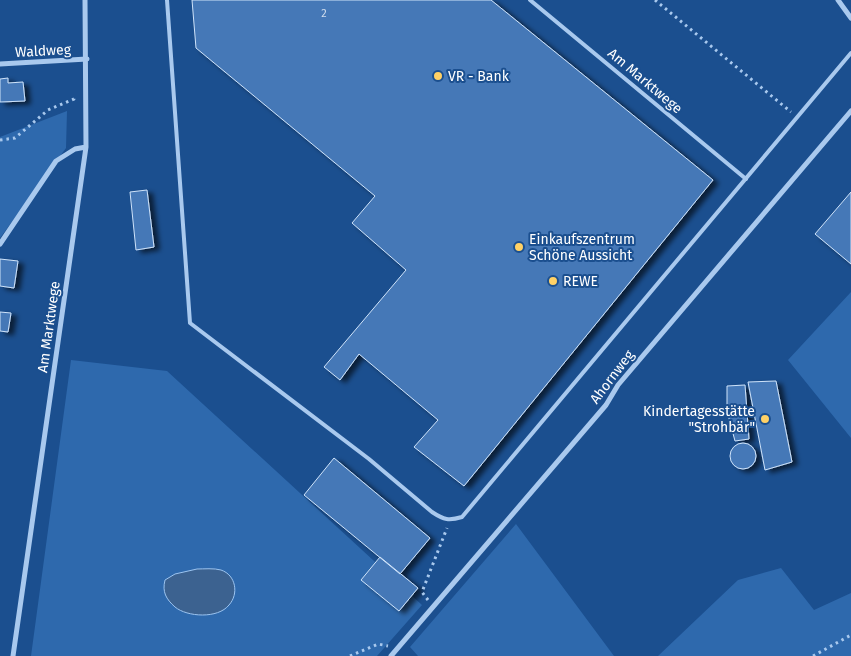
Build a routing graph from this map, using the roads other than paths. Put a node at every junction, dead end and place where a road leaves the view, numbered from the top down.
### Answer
1 (85, 0) edge
2 (167, 0) edge
3 (530, 0) edge
4 (838, 0) edge
5 (851, 18) edge
6 (851, 53) edge
7 (87, 59) junction
8 (0, 64) edge
9 (851, 111) edge
10 (86, 147) junction
11 (746, 179) junction
12 (0, 244) edge
13 (395, 651) junction
14 (13, 656) edge
15 (391, 656) edge
16 (400, 656) edge

1 - 7 street, Am Marktwege
2 - 11 lane
3 - 11 lane, Am Marktwege
4 - 5 street
6 - 11 lane
7 - 8 street, Waldweg
7 - 10 street, Am Marktwege
9 - 13 street, Ahornweg
10 - 12 street
10 - 14 street, Am Marktwege
13 - 15 street, Ahornweg
13 - 16 street

